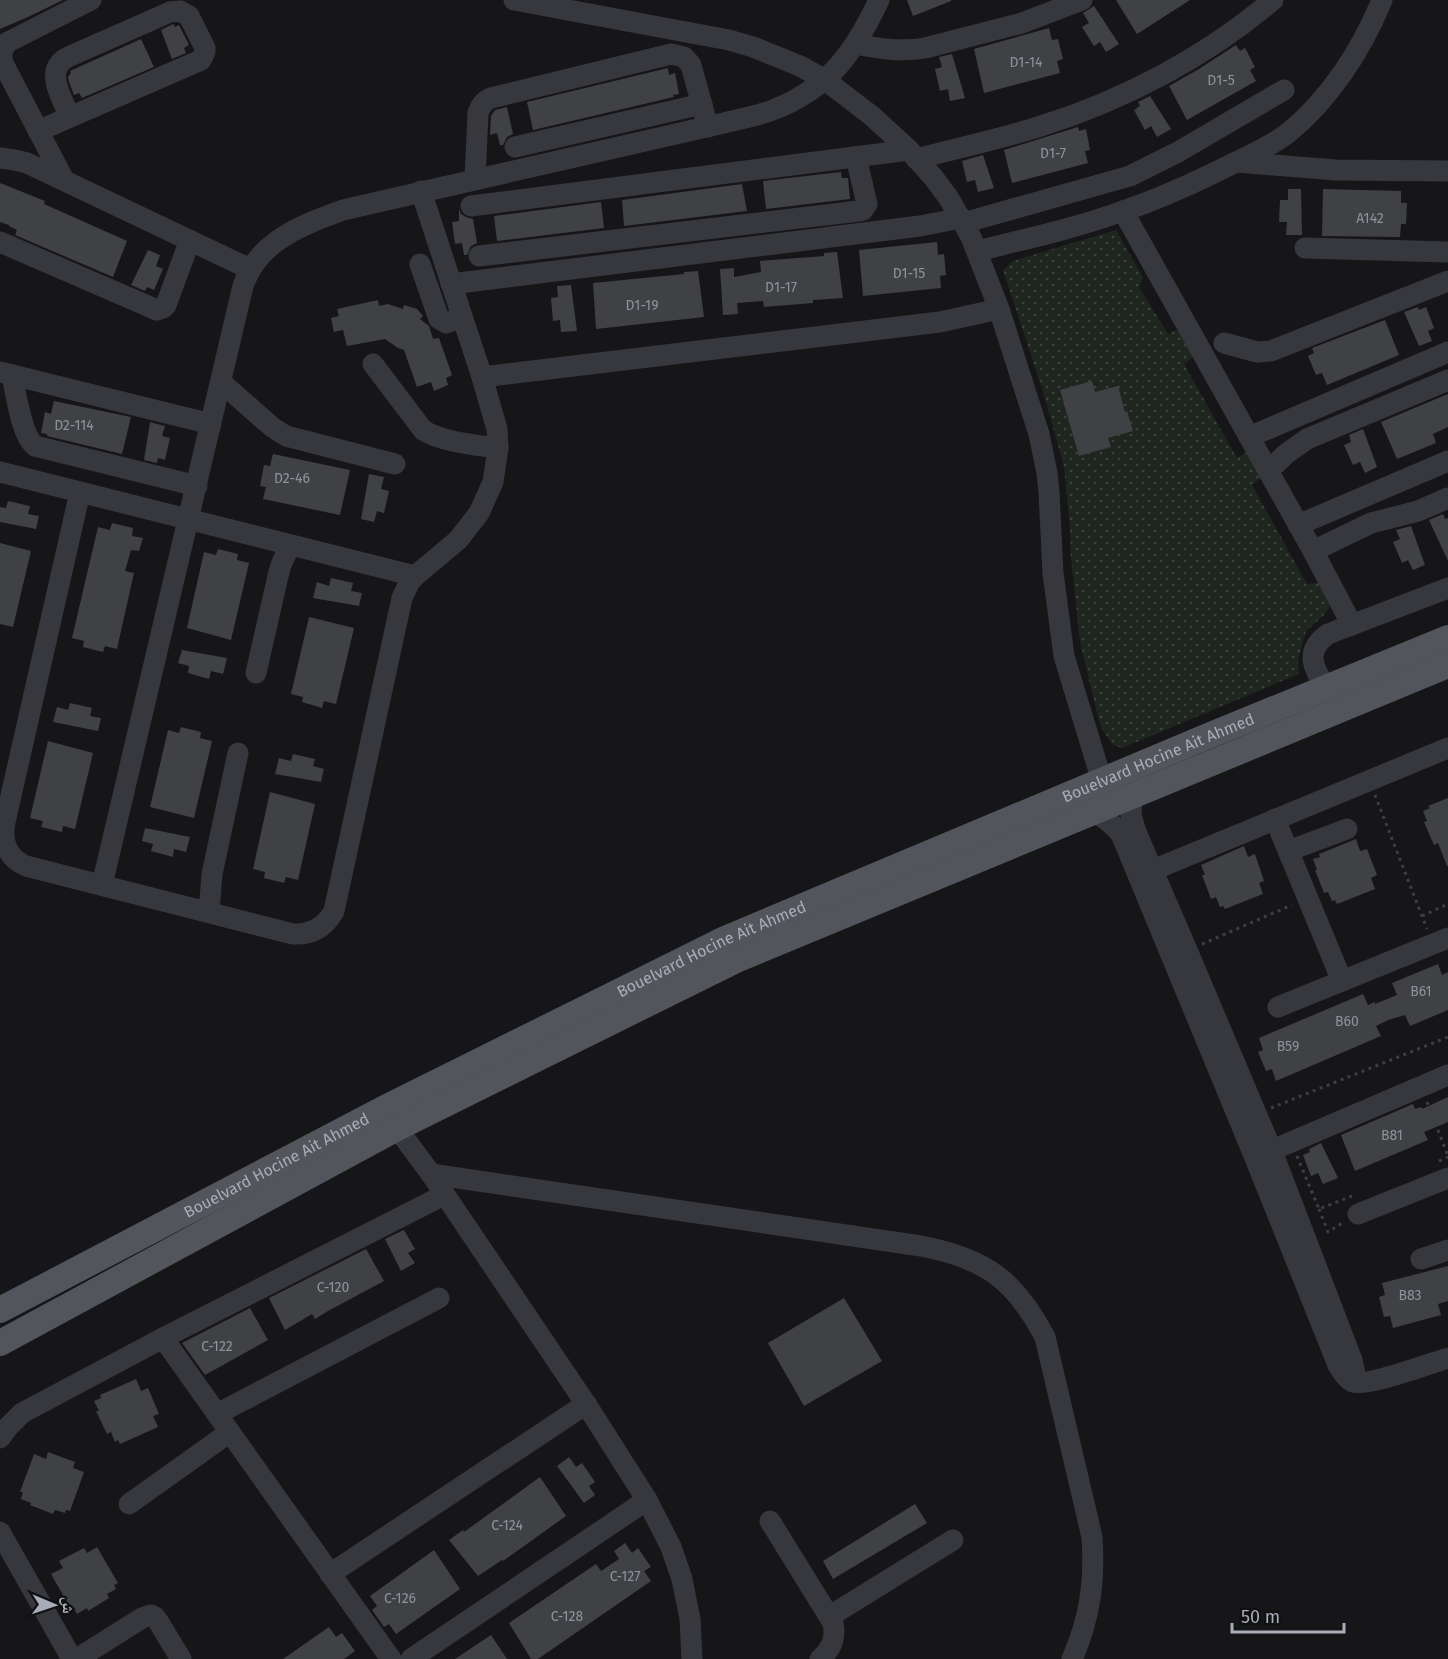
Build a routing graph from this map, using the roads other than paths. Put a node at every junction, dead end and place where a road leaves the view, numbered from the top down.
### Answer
1 (91, 0) edge
2 (514, 0) edge
3 (879, 0) edge
4 (1082, 0) edge
5 (1272, 0) edge
6 (1370, 0) edge
7 (1382, 0) edge
8 (856, 44) junction
9 (825, 80) junction
10 (1284, 90) dead end
11 (702, 104) junction
12 (70, 117) junction
13 (708, 127) junction
14 (38, 131) junction
15 (1287, 133) junction
16 (515, 147) dead end
17 (913, 155) junction
18 (856, 157) junction
19 (0, 158) edge
20 (1236, 162) junction
21 (1312, 168) junction
22 (1448, 171) edge
23 (475, 179) junction
24 (64, 180) junction
25 (421, 191) junction
26 (471, 206) dead end
27 (1123, 211) junction
28 (962, 220) junction
29 (190, 240) junction
30 (0, 242) edge
31 (1305, 248) dead end
32 (977, 252) junction
33 (1448, 252) edge
34 (479, 256) dead end
35 (420, 264) dead end
36 (250, 269) junction
37 (1448, 280) edge
38 (451, 284) junction
39 (999, 309) junction
40 (462, 318) junction
41 (1224, 343) dead end
42 (1448, 352) edge
43 (373, 364) dead end
44 (6, 373) edge
45 (482, 377) junction
46 (1448, 380) edge
47 (221, 382) junction
48 (211, 424) junction
49 (1249, 437) junction
50 (498, 448) junction
51 (1448, 461) edge
52 (395, 464) dead end
53 (1268, 471) junction
54 (0, 472) edge
55 (197, 486) junction
56 (80, 492) junction
57 (1448, 498) edge
58 (189, 519) junction
59 (1298, 525) junction
60 (290, 545) junction
61 (1313, 551) junction
62 (415, 576) junction
63 (1448, 588) edge
64 (1352, 625) junction
65 (1448, 638) edge
66 (1448, 665) edge
67 (256, 673) dead end
68 (1326, 688) junction
69 (1448, 748) edge
70 (238, 753) dead end
71 (1102, 781) junction
72 (1132, 795) junction
73 (1092, 811) junction
74 (1275, 819) junction
75 (1347, 829) dead end
76 (1288, 851) junction
77 (1145, 873) junction
78 (102, 885) junction
79 (209, 912) junction
80 (1441, 941) edge
81 (1342, 981) junction
82 (1278, 1007) dead end
83 (1448, 1075) edge
84 (397, 1128) junction
85 (1273, 1150) junction
86 (1443, 1170) edge
87 (431, 1174) junction
88 (444, 1195) junction
89 (1355, 1205) road end
90 (1448, 1250) edge
91 (1421, 1259) dead end
92 (439, 1298) dead end
93 (0, 1311) edge
94 (163, 1338) junction
95 (0, 1343) edge
96 (1448, 1358) edge
97 (586, 1404) junction
98 (217, 1414) junction
99 (230, 1432) junction
100 (0, 1438) edge
101 (647, 1500) junction
102 (129, 1504) dead end
103 (770, 1521) dead end
104 (0, 1532) edge
105 (953, 1540) dead end
106 (330, 1574) junction
107 (830, 1616) junction
108 (72, 1659) edge
109 (77, 1659) edge
110 (181, 1659) edge
111 (391, 1659) edge
112 (411, 1659) edge
113 (692, 1659) edge
114 (820, 1659) edge
115 (1072, 1659) edge

1 - 14 street
2 - 9 street
3 - 8 street
4 - 8 street
5 - 17 street
6 - 20 street
7 - 15 street
8 - 9 street
9 - 13 street
9 - 17 street
10 - 28 street
11 - 13 street
11 - 16 street
11 - 23 street
12 - 12 street
12 - 14 street
13 - 23 street
14 - 24 street
15 - 20 street
15 - 21 street
17 - 18 street
17 - 28 street
18 - 26 street
18 - 34 street
19 - 24 street
20 - 21 street
20 - 27 street
21 - 22 street
23 - 25 street
24 - 29 street
25 - 36 street
25 - 38 street
27 - 32 street
27 - 49 street
28 - 32 street
28 - 38 street
29 - 30 street
29 - 36 street
31 - 33 street
32 - 39 street
35 - 40 street
36 - 47 street
37 - 41 street
38 - 40 street
39 - 45 street
39 - 71 street
40 - 45 street
42 - 49 street
43 - 50 street
44 - 48 street
44 - 55 street
45 - 50 street
46 - 53 street
47 - 48 street
47 - 52 street
48 - 55 street
49 - 53 street
50 - 62 street
51 - 59 street
53 - 59 street
54 - 56 street
55 - 58 street
56 - 58 street
56 - 78 street
57 - 61 street
58 - 60 street
58 - 78 street
59 - 61 street
60 - 62 street
60 - 67 street
61 - 64 street
62 - 79 street
63 - 64 street
64 - 68 street
65 - 68 main road, Bouelvard Hocine Ait Ahmed
66 - 72 main road
68 - 71 main road, Bouelvard Hocine Ait Ahmed
69 - 74 street
70 - 79 street
71 - 93 main road, Bouelvard Hocine Ait Ahmed
72 - 73 main road
72 - 77 street
73 - 77 street
73 - 84 main road
74 - 76 street
74 - 77 street
75 - 76 street
76 - 81 street
77 - 85 street
77 - 85 street
78 - 79 street
80 - 81 street
81 - 82 street
83 - 85 street
84 - 87 street
84 - 95 main road
85 - 96 street
86 - 89 street
87 - 88 street
87 - 115 street
88 - 94 street
88 - 97 street
90 - 91 street
92 - 98 street
94 - 98 street
94 - 100 street
97 - 101 street
97 - 106 street
98 - 99 street
99 - 102 street
99 - 106 street
101 - 112 street
101 - 113 street
103 - 107 street
104 - 108 street
105 - 107 street
106 - 111 street
107 - 114 street
109 - 110 street

